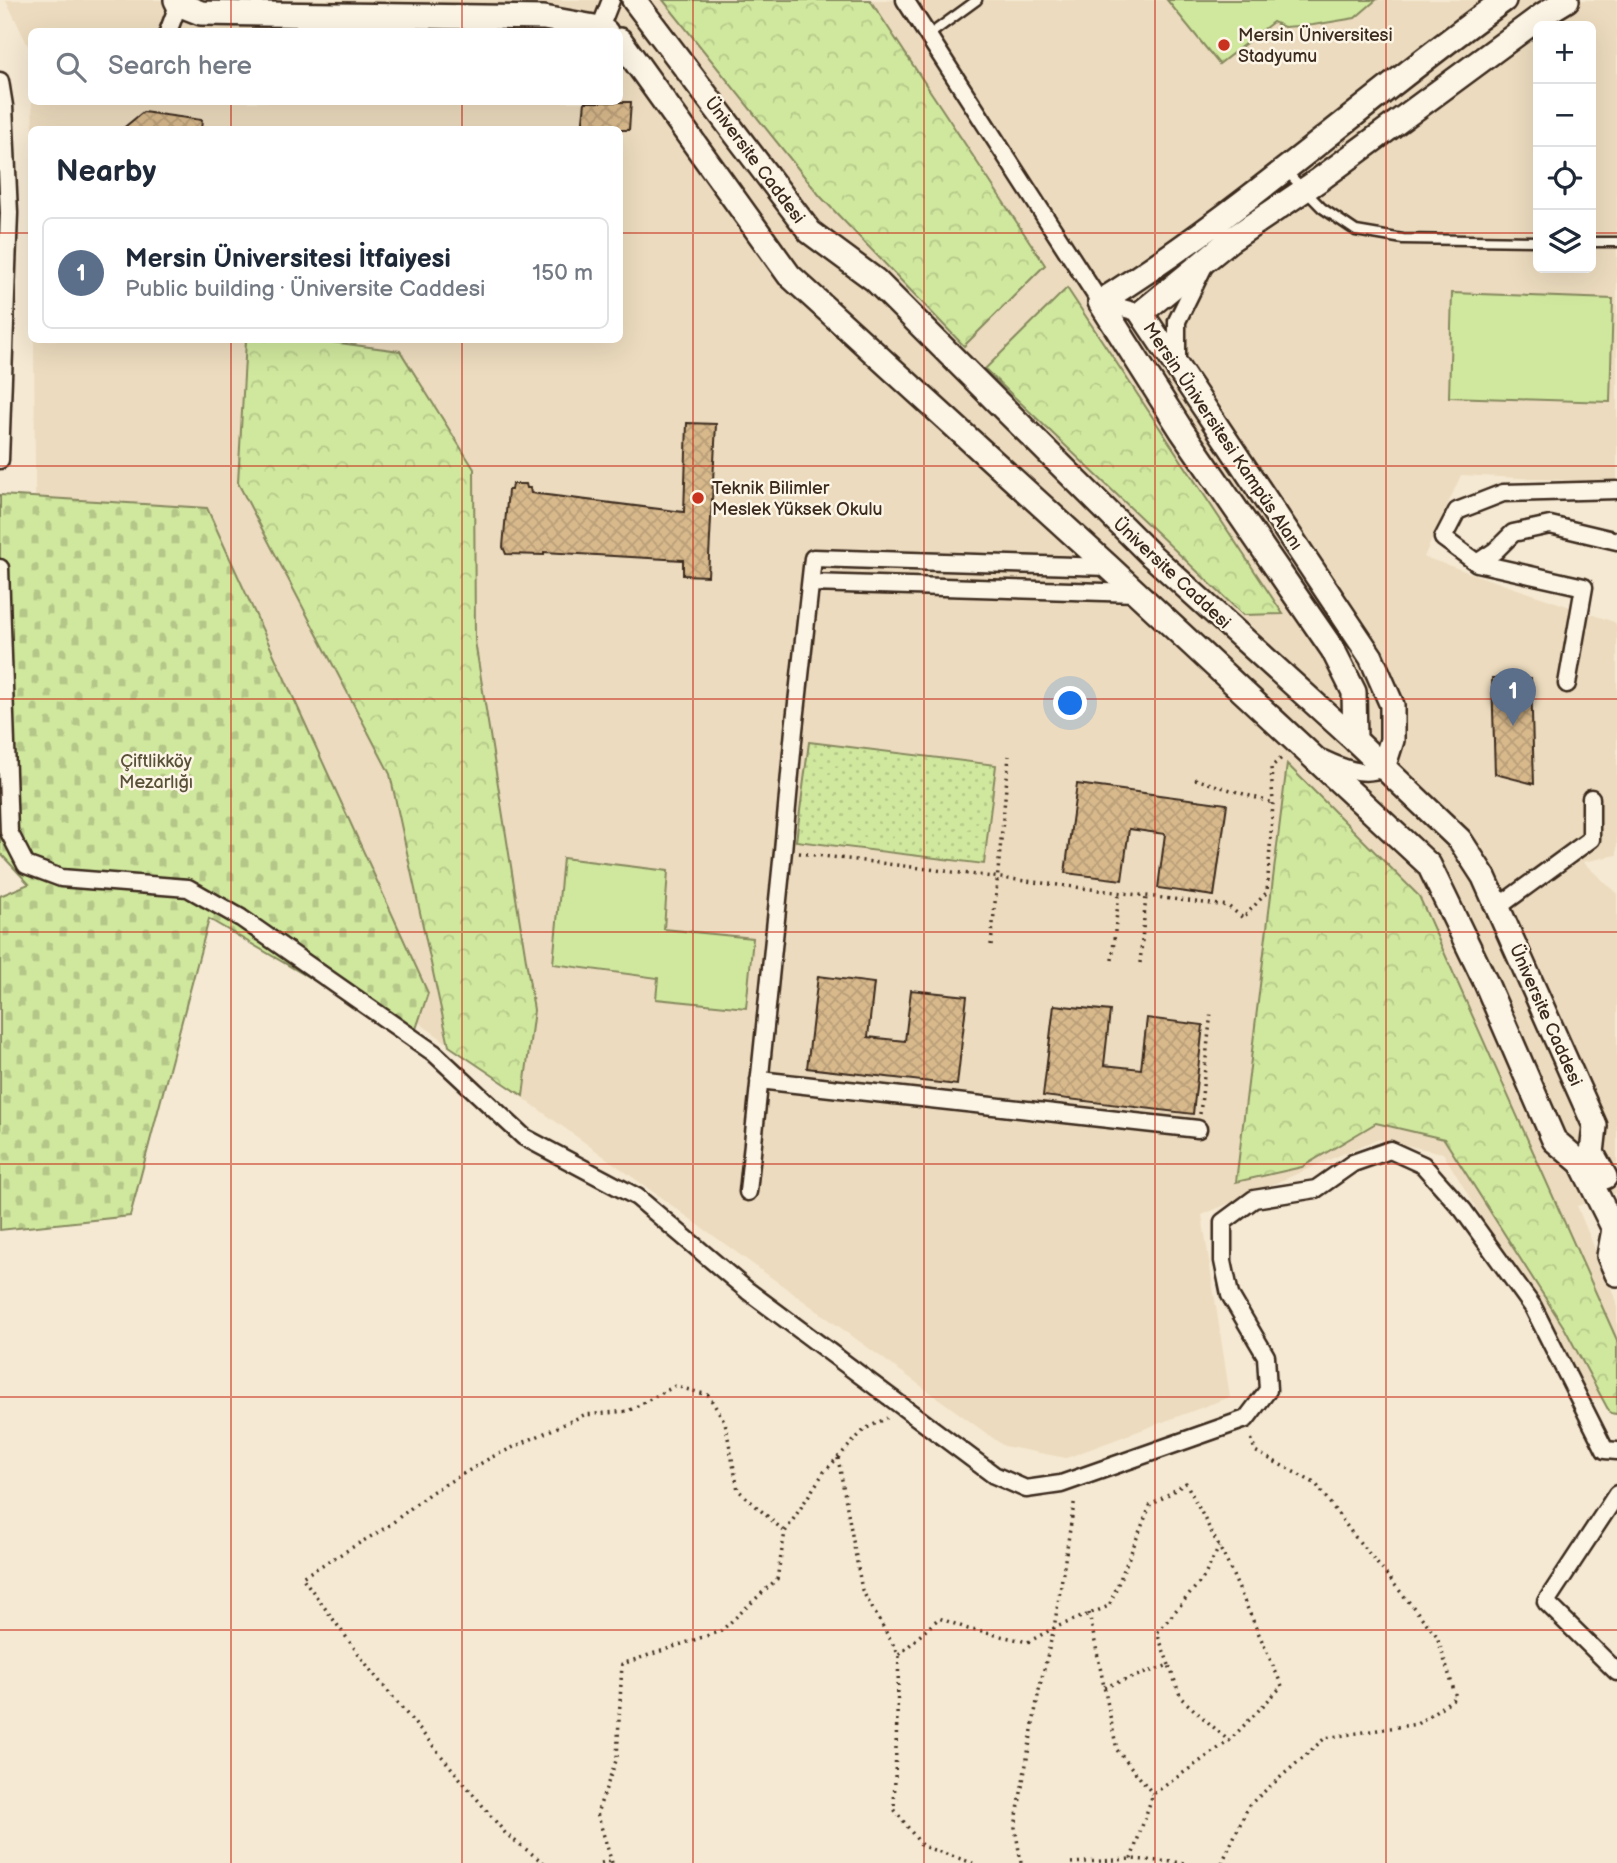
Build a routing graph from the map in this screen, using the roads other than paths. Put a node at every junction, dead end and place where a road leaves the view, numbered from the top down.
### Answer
1 (611, 0) edge
2 (634, 0) edge
3 (905, 0) edge
4 (977, 0) edge
5 (1504, 0) edge
6 (1567, 0) edge
7 (178, 1) edge
8 (169, 28) edge
9 (587, 28) edge
10 (609, 28) edge
11 (929, 35) junction
12 (623, 52) edge
13 (0, 81) edge
14 (1284, 170) junction
15 (1305, 189) junction
16 (1533, 241) edge
17 (1596, 242) edge
18 (1617, 242) edge
19 (1207, 259) junction
20 (1100, 302) junction
21 (1141, 313) junction
22 (1177, 368) junction
23 (0, 460) edge
24 (1617, 490) edge
25 (1617, 541) edge
26 (1477, 563) junction
27 (1109, 567) junction
28 (0, 568) edge
29 (811, 583) junction
30 (1136, 593) junction
31 (1567, 684) dead end
32 (1355, 740) junction
33 (1304, 748) junction
34 (1383, 768) junction
35 (1356, 772) junction
36 (1591, 798) dead end
37 (1371, 810) junction
38 (5, 829) edge
39 (1498, 908) junction
40 (760, 1080) junction
41 (1198, 1129) road end
42 (748, 1192) dead end
43 (1617, 1199) edge
44 (1617, 1274) edge
45 (1617, 1451) edge
46 (1617, 1494) edge
47 (1617, 1672) edge

1 - 10 street
2 - 32 main road, Üniversite Caddesi
3 - 11 street
4 - 11 lane
5 - 14 main road
6 - 15 main road, Mersin Üniversitesi Kampüs Alanı
7 - 8 street
7 - 9 main road
11 - 20 street
12 - 27 main road
13 - 23 street
14 - 15 lane
14 - 20 main road
15 - 16 lane
15 - 19 main road, Mersin Üniversitesi Kampüs Alanı
17 - 18 lane
19 - 21 main road, Mersin Üniversitesi Kampüs Alanı
19 - 22 street
20 - 21 street
20 - 32 main road, Mersin Üniversitesi Kampüs Alanı
21 - 22 main road, Mersin Üniversitesi Kampüs Alanı
22 - 34 main road, Mersin Üniversitesi Kampüs Alanı
24 - 26 street
25 - 26 street
26 - 31 street
27 - 29 street
27 - 30 main road
28 - 38 street
29 - 30 street
29 - 40 street
30 - 33 main road
32 - 34 main road, Üniversite Caddesi
32 - 35 street
33 - 35 street
33 - 37 main road
34 - 35 street
34 - 39 main road, Üniversite Caddesi
35 - 37 street
36 - 39 street
37 - 44 main road
38 - 45 street
39 - 43 main road, Üniversite Caddesi
40 - 41 street
40 - 42 street
46 - 47 street

